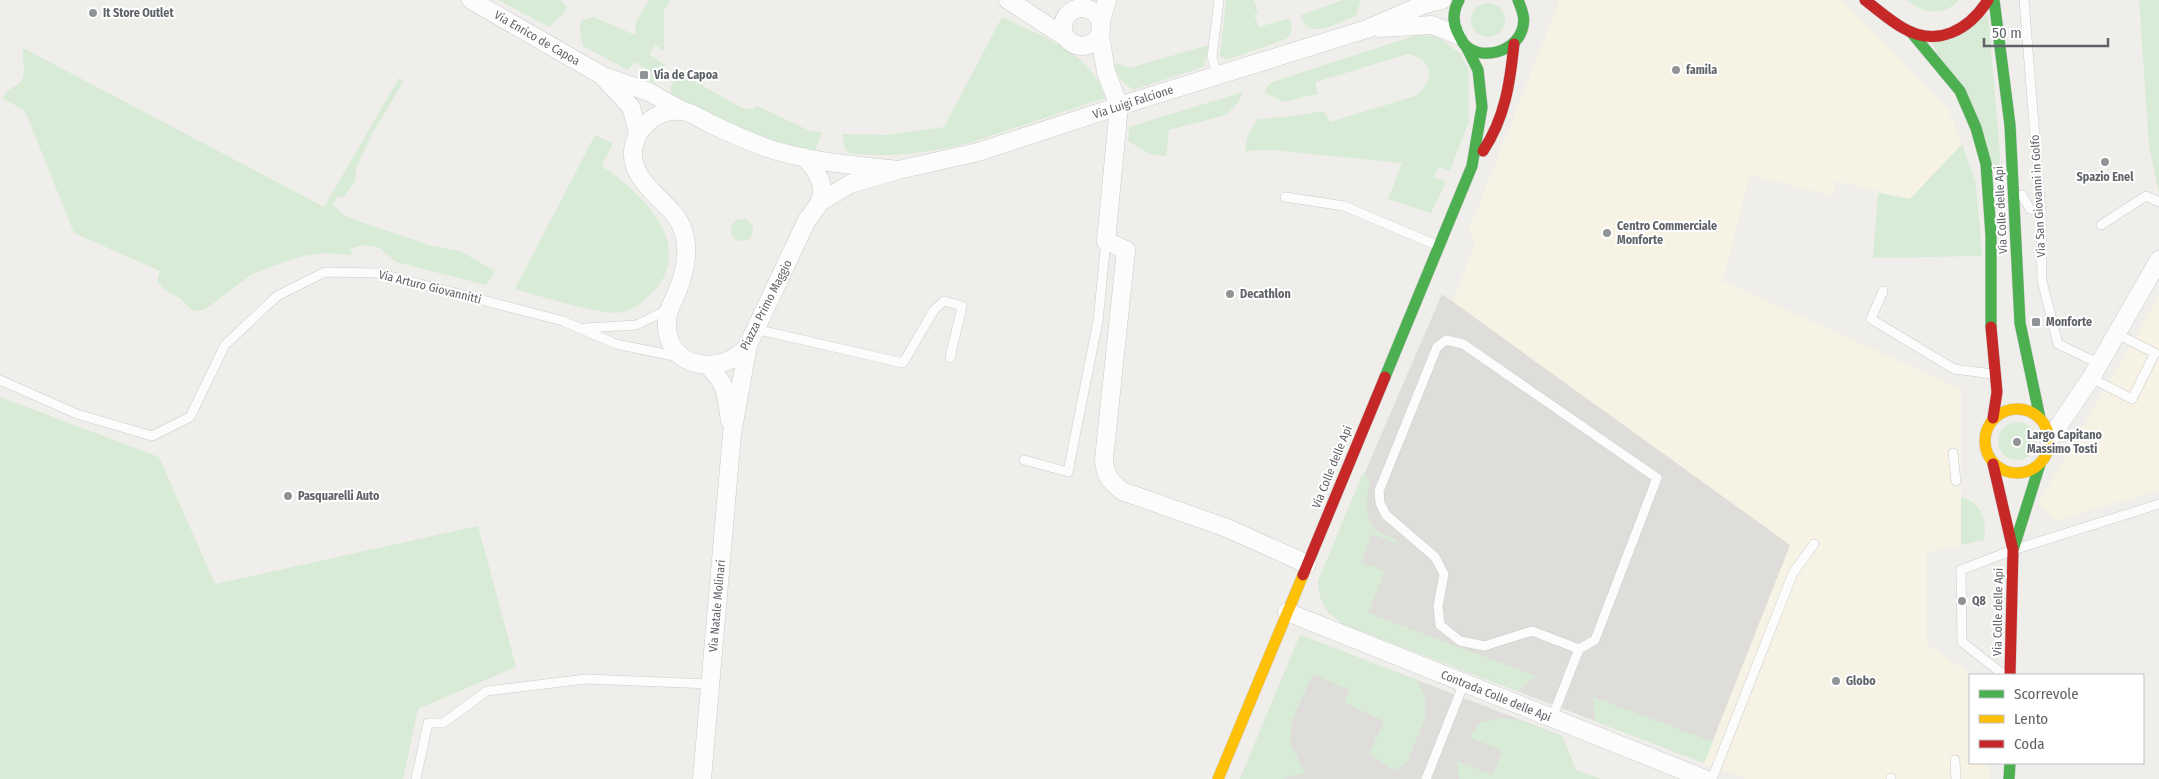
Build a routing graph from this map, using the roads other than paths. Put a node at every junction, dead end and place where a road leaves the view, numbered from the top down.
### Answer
1 (471, 0) edge
2 (1008, 0) edge
3 (1107, 0) edge
4 (1219, 0) edge
5 (1442, 0) edge
6 (1459, 0) edge
7 (1518, 0) edge
8 (1530, 0) edge
9 (1865, 0) edge
10 (1879, 0) edge
11 (1988, 0) edge
12 (1994, 0) edge
13 (2024, 0) edge
14 (1075, 7) edge
15 (1523, 11) junction
16 (1029, 12) junction
17 (1891, 19) junction
18 (1100, 29) junction
19 (1367, 29) junction
20 (1910, 32) junction
21 (1462, 40) junction
22 (1071, 41) junction
23 (1514, 44) junction
24 (1106, 72) junction
25 (1217, 75) junction
26 (604, 76) junction
27 (1119, 106) junction
28 (681, 110) junction
29 (638, 133) junction
30 (804, 157) junction
31 (1472, 166) junction
32 (898, 170) junction
33 (2014, 179) junction
34 (1285, 197) dead end
35 (820, 202) junction
36 (2159, 202) edge
37 (2040, 212) junction
38 (2101, 225) dead end
39 (1106, 241) junction
40 (1439, 246) junction
41 (2159, 260) edge
42 (2153, 283) edge
43 (1883, 291) dead end
44 (669, 309) junction
45 (583, 328) junction
46 (2117, 334) junction
47 (752, 337) junction
48 (683, 358) junction
49 (950, 358) dead end
50 (708, 366) junction
51 (2096, 371) junction
52 (1996, 374) junction
53 (0, 380) edge
54 (1994, 418) junction
55 (2040, 418) junction
56 (732, 434) junction
57 (2049, 440) junction
58 (1953, 452) dead end
59 (1024, 460) dead end
60 (1994, 464) junction
61 (2040, 464) junction
62 (1956, 480) dead end
63 (2159, 504) edge
64 (1814, 544) dead end
65 (2013, 550) junction
66 (1307, 564) junction
67 (1287, 612) junction
68 (1579, 649) junction
69 (2003, 674) edge
70 (2010, 674) edge
71 (1464, 683) junction
72 (711, 684) junction
73 (1552, 718) junction
74 (1955, 760) dead end
75 (2010, 764) edge
76 (416, 779) edge
77 (702, 779) edge
78 (1218, 779) edge
79 (1426, 779) edge
80 (1705, 779) edge
81 (1712, 779) edge
82 (1956, 779) edge
83 (2009, 779) edge

1 - 26 street, Via Enrico de Capoa
2 - 16 street
3 - 18 street
4 - 25 lane
5 - 19 street, Via Luigi Falcione
6 - 21 main road
7 - 15 main road
8 - 15 main road
9 - 17 main road
10 - 17 main road
11 - 20 main road
12 - 33 main road, Via Colle delle Api
13 - 37 lane, Via San Giovanni in Golfo
14 - 16 street
14 - 18 street
14 - 22 street
15 - 23 main road, Via Colle delle Api
16 - 22 street
17 - 20 main road
18 - 22 street
18 - 24 street
19 - 21 street, Via Luigi Falcione
19 - 25 street, Via Luigi Falcione
20 - 52 main road, Via Colle delle Api
21 - 23 main road
21 - 31 main road, Via Colle delle Api
22 - 24 street
23 - 31 main road, Via Colle delle Api
24 - 27 street
25 - 27 street, Via Luigi Falcione
26 - 28 street, Via Enrico de Capoa
26 - 29 street, Via Enrico de Capoa
27 - 32 street, Via Luigi Falcione
27 - 39 street
28 - 29 street
28 - 30 street
29 - 44 street
30 - 32 street, Via Luigi Falcione
30 - 35 street
31 - 40 main road, Via Colle delle Api
32 - 35 street, Via Luigi Falcione
33 - 37 lane
33 - 55 main road, Via Colle delle Api
34 - 40 lane
35 - 47 street, Piazza Primo Maggio
36 - 38 lane
37 - 51 lane, Via San Giovanni in Golfo
39 - 59 lane
39 - 66 street
40 - 66 main road, Via Colle delle Api
41 - 42 street
42 - 46 street
43 - 52 lane
44 - 45 lane, Via Arturo Giovannitti
44 - 48 street
45 - 48 lane, Via Arturo Giovannitti
45 - 53 lane, Via Arturo Giovannitti
46 - 51 street
46 - 51 lane
47 - 49 lane
47 - 50 street, Piazza Primo Maggio
47 - 56 street, Via Natale Molinari
48 - 50 street
50 - 56 street, Via Natale Molinari
51 - 57 street
52 - 54 main road, Via Colle delle Api
54 - 55 main road
54 - 60 main road
55 - 57 main road
56 - 72 street, Via Natale Molinari
57 - 61 main road
58 - 62 lane
60 - 61 main road
60 - 65 main road, Via Colle delle Api
61 - 65 main road, Via Colle delle Api
63 - 65 lane
64 - 81 lane
65 - 69 lane
65 - 70 main road, Via Colle delle Api
66 - 67 main road, Via Colle delle Api
67 - 71 street, Contrada Colle delle Api
67 - 78 main road, Via Colle delle Api
68 - 68 lane
68 - 73 lane
71 - 73 street, Contrada Colle delle Api
71 - 79 lane
72 - 76 lane
72 - 77 street, Via Natale Molinari
73 - 80 street, Contrada Colle delle Api
74 - 82 lane
75 - 83 main road

